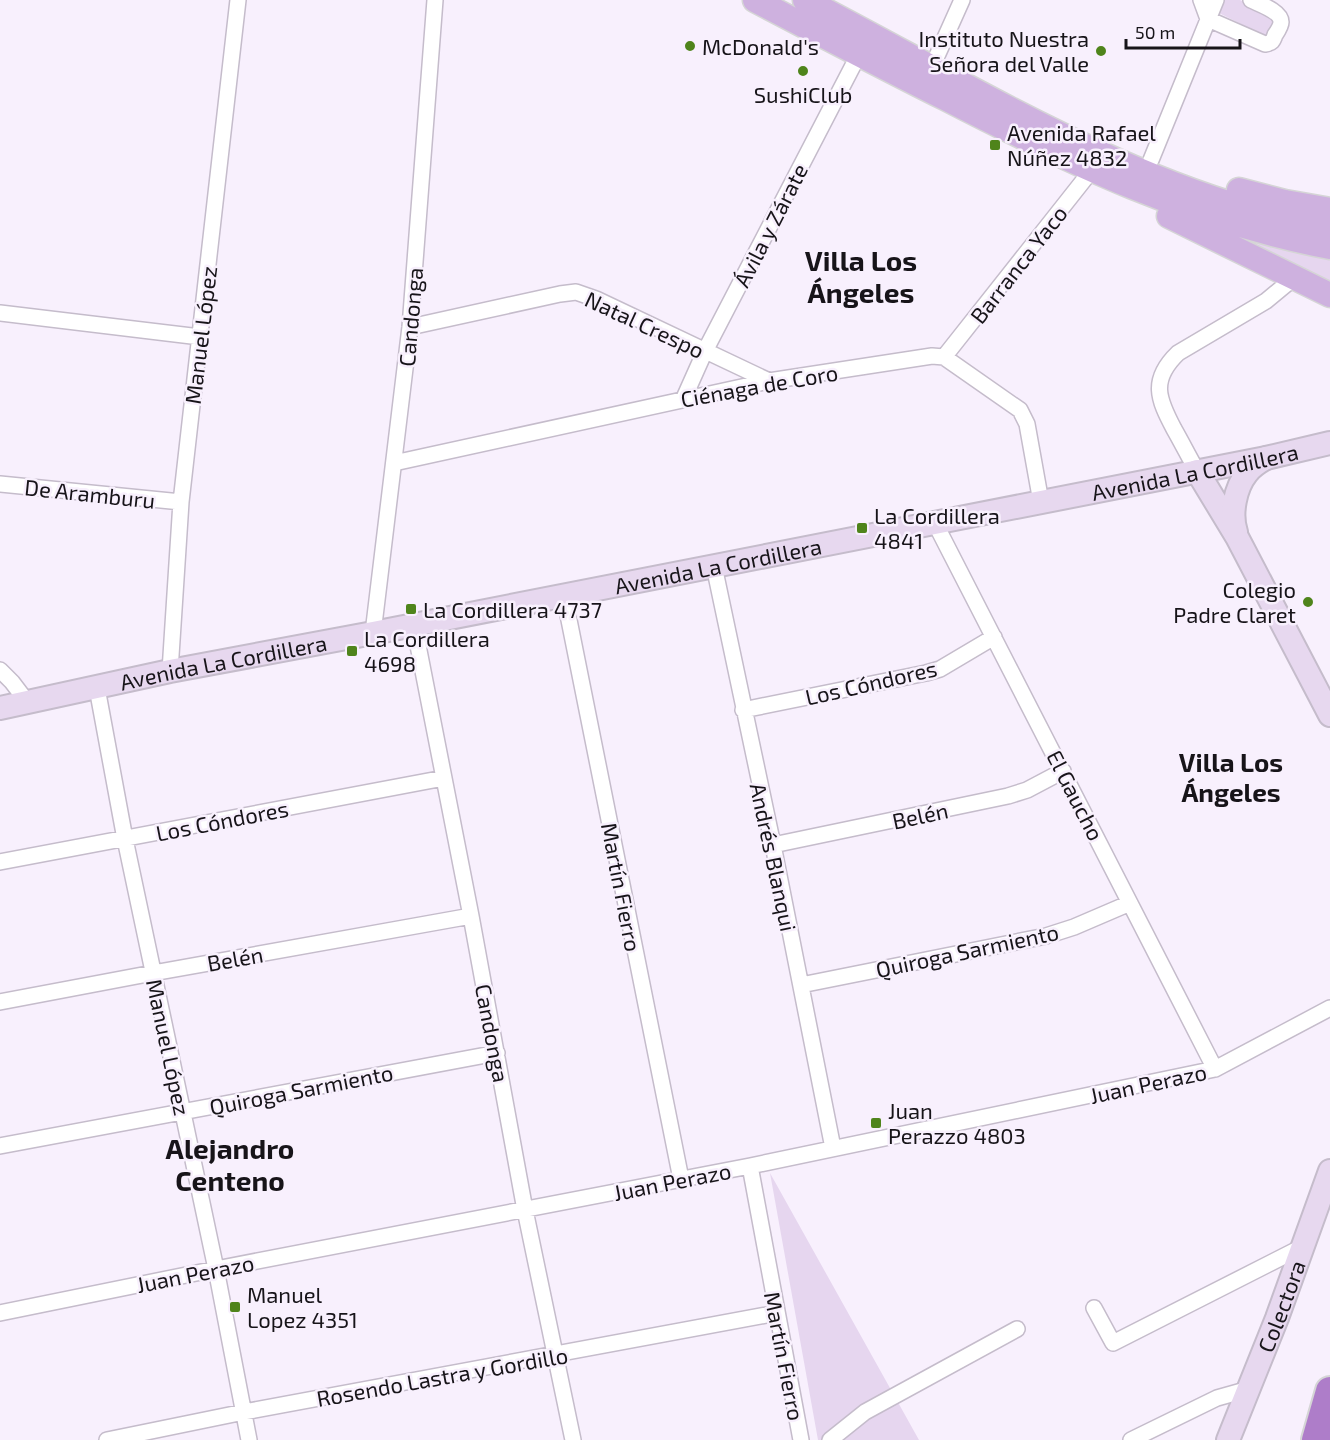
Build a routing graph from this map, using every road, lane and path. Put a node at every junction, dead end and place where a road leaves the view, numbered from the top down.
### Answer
1 (237, 0) edge
2 (435, 0) edge
3 (755, 0) edge
4 (805, 0) edge
5 (962, 0) edge
6 (1201, 0) edge
7 (1216, 0) edge
8 (1251, 0) edge
9 (1208, 19) junction
10 (859, 54) junction
11 (932, 67) junction
12 (1027, 117) junction
13 (1151, 160) junction
14 (1100, 174) junction
15 (1330, 210) edge
16 (1330, 228) edge
17 (1330, 247) edge
18 (1295, 277) junction
19 (1330, 295) edge
20 (0, 313) edge
21 (410, 327) junction
22 (200, 337) junction
23 (705, 351) junction
24 (945, 357) junction
25 (768, 381) junction
26 (684, 398) junction
27 (1330, 443) edge
28 (1266, 458) junction
29 (394, 463) junction
30 (1197, 471) junction
31 (0, 484) edge
32 (181, 502) junction
33 (1041, 502) junction
34 (935, 523) junction
35 (1237, 537) junction
36 (714, 566) junction
37 (564, 595) junction
38 (414, 625) junction
39 (373, 633) junction
40 (994, 637) junction
41 (0, 670) edge
42 (170, 671) junction
43 (97, 688) junction
44 (28, 703) junction
45 (0, 708) edge
46 (743, 710) junction
47 (1330, 715) edge
48 (1064, 771) junction
49 (444, 778) junction
50 (125, 839) junction
51 (773, 845) junction
52 (0, 862) edge
53 (1130, 903) junction
54 (471, 916) junction
55 (153, 973) junction
56 (801, 985) junction
57 (0, 1002) edge
58 (1330, 1008) edge
59 (497, 1053) junction
60 (1215, 1069) junction
61 (183, 1111) junction
62 (0, 1146) edge
63 (833, 1148) junction
64 (750, 1166) junction
65 (1330, 1172) edge
66 (681, 1179) junction
67 (525, 1210) junction
68 (1304, 1246) junction
69 (216, 1269) junction
70 (1094, 1308) dead end
71 (0, 1313) edge
72 (777, 1313) junction
73 (1017, 1329) dead end
74 (554, 1356) junction
75 (1249, 1389) junction
76 (1330, 1391) edge
77 (244, 1412) junction
78 (107, 1440) edge
79 (249, 1440) edge
80 (573, 1440) edge
81 (801, 1440) edge
82 (830, 1440) edge
83 (1131, 1440) edge
84 (1228, 1440) edge
85 (1316, 1440) edge

1 - 22 street, Manuel López
2 - 21 street, Candonga
3 - 10 main road
4 - 11 main road
5 - 11 street
6 - 9 street
7 - 9 street
8 - 9 street
9 - 13 street
10 - 14 main road
10 - 23 street, Ávila y Zárate
11 - 12 main road
12 - 13 main road
12 - 16 main road
13 - 15 main road
14 - 17 main road
14 - 18 main road
14 - 24 street, Barranca Yaco
18 - 19 main road
18 - 30 street
20 - 22 street
21 - 23 street, Natal Crespo
21 - 29 street, Candonga
22 - 32 street, Manuel López
23 - 25 street, Natal Crespo
23 - 26 street, Ávila y Zárate
24 - 25 street, Ciénaga de Coro
24 - 33 street
25 - 26 street, Ciénaga de Coro
26 - 29 street, Ciénaga de Coro
27 - 28 main road, Avenida La Cordillera
28 - 30 main road, Avenida La Cordillera
28 - 35 main road
29 - 39 street, Candonga
30 - 33 main road, Avenida La Cordillera
30 - 35 main road
31 - 32 street, De Aramburu
32 - 42 street, Manuel López
33 - 34 main road, Avenida La Cordillera
34 - 36 main road, Avenida La Cordillera
34 - 40 street, El Gaucho
35 - 47 main road
36 - 37 main road, Avenida La Cordillera
36 - 46 street, Andrés Blanqui
37 - 38 main road, Avenida La Cordillera
37 - 66 street, Martín Fierro
38 - 39 main road, Avenida La Cordillera
38 - 49 street, Candonga
39 - 42 main road, Avenida La Cordillera
40 - 46 street, Los Cóndores
40 - 48 street, El Gaucho
41 - 44 street
42 - 43 main road, Avenida La Cordillera
43 - 44 main road, Avenida La Cordillera
43 - 50 street, Manuel López
44 - 45 main road, Avenida La Cordillera
46 - 51 street, Andrés Blanqui
48 - 51 street, Belén
48 - 53 street, El Gaucho
49 - 50 street, Los Cóndores
49 - 54 street, Candonga
50 - 52 street, Los Cóndores
50 - 55 street, Manuel López
51 - 56 street, Andrés Blanqui
53 - 56 street, Quiroga Sarmiento
53 - 60 street, El Gaucho
54 - 55 street, Belén
54 - 59 street, Candonga
55 - 57 street, Belén
55 - 61 street, Manuel López
56 - 63 street, Andrés Blanqui
58 - 60 street, Juan Perazo
59 - 61 street, Quiroga Sarmiento
59 - 67 street, Candonga
60 - 63 street, Juan Perazo
61 - 62 street, Quiroga Sarmiento
61 - 69 street, Manuel López
63 - 64 street, Juan Perazo
64 - 66 street, Juan Perazo
64 - 72 street, Martín Fierro
65 - 68 main road, Colectora
66 - 67 street, Juan Perazo
67 - 69 street, Juan Perazo
67 - 74 street, Candonga
68 - 70 street
68 - 75 main road, Colectora
69 - 71 street, Juan Perazo
69 - 77 street, Manuel López
72 - 74 street, Rosendo Lastra y Gordillo
72 - 81 street, Martín Fierro
73 - 82 street
74 - 77 street, Rosendo Lastra y Gordillo
74 - 80 street, Candonga
75 - 83 street
75 - 84 main road, Colectora
76 - 85 highway
77 - 78 street, Rosendo Lastra y Gordillo
77 - 79 street, Manuel López

